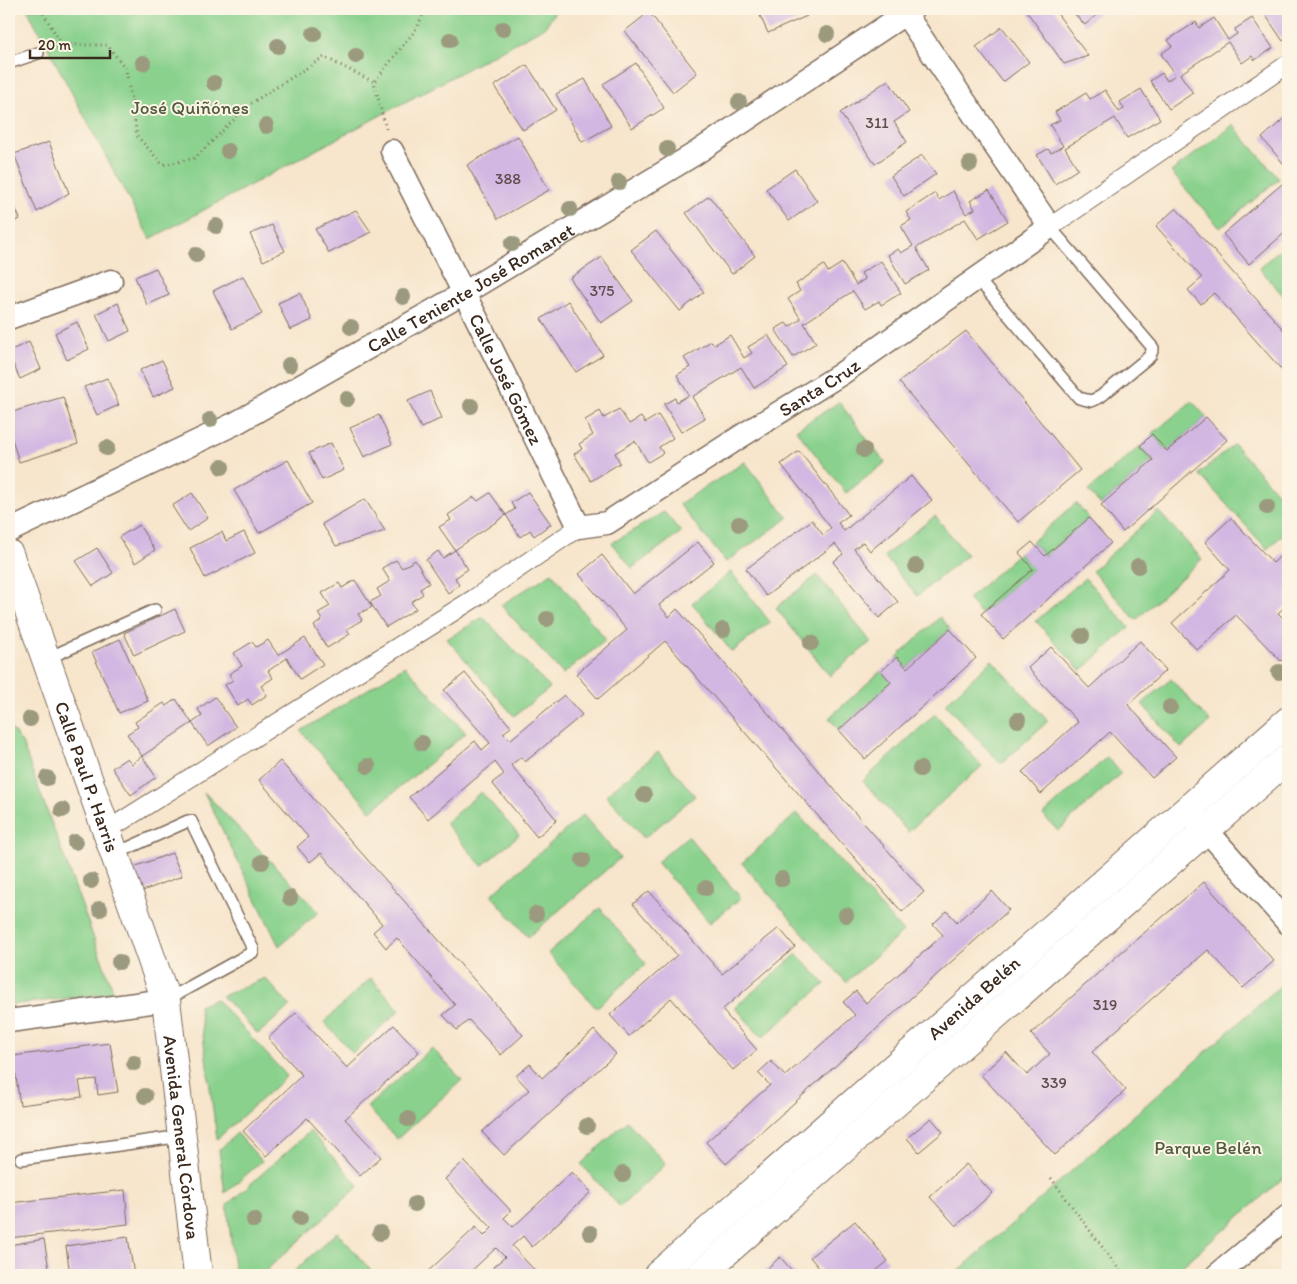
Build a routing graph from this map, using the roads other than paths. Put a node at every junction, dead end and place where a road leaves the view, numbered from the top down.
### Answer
1 (906, 10) edge
2 (38, 53) road end
3 (9, 62) edge
4 (1288, 64) edge
5 (392, 151) road end
6 (1050, 227) junction
7 (977, 278) junction
8 (111, 281) dead end
9 (464, 293) junction
10 (9, 318) edge
11 (579, 527) junction
12 (9, 532) edge
13 (9, 554) edge
14 (156, 610) dead end
15 (46, 659) junction
16 (1288, 721) edge
17 (1288, 758) edge
18 (1189, 810) junction
19 (1207, 830) junction
20 (111, 842) junction
21 (1288, 922) edge
22 (166, 1000) junction
23 (9, 1021) edge
24 (182, 1136) junction
25 (22, 1159) dead end
26 (1288, 1216) edge
27 (198, 1275) edge
28 (658, 1275) edge
29 (700, 1275) edge
30 (1217, 1275) edge

1 - 6 street
1 - 9 street, Calle Teniente José Romanet
2 - 3 lane
4 - 6 street
5 - 9 street, Calle José Gómez
6 - 7 street, Santa Cruz
6 - 7 lane
7 - 11 street, Santa Cruz
8 - 10 street
9 - 11 street, Calle José Gómez
9 - 12 street, Calle Teniente José Romanet
11 - 20 street
13 - 15 street, Calle Paul P. Harris
14 - 15 lane
15 - 20 street, Calle Paul P. Harris
16 - 18 street, Avenida Belén
17 - 19 street, Avenida Belén
18 - 19 street
18 - 28 street, Avenida Belén
19 - 21 street
19 - 29 street, Avenida Belén
20 - 22 street, Calle Paul P. Harris
20 - 22 lane
22 - 23 street
22 - 24 street, Avenida General Córdova
24 - 25 lane
24 - 27 street, Avenida General Córdova
26 - 30 street

